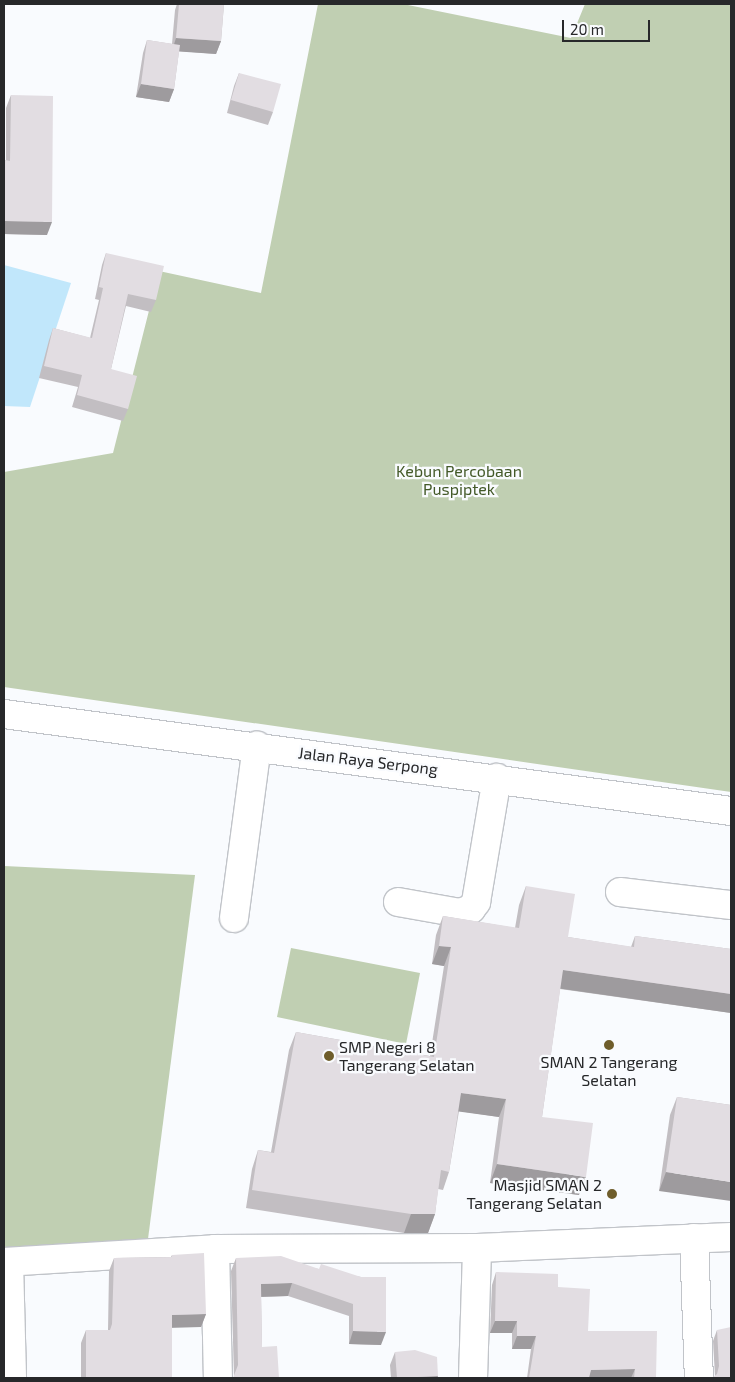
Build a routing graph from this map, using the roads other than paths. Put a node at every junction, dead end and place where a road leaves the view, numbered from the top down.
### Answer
1 (4, 714) edge
2 (257, 746) junction
3 (497, 778) junction
4 (731, 811) edge
5 (620, 892) dead end
6 (398, 902) dead end
7 (731, 905) edge
8 (234, 918) dead end
9 (731, 1237) edge
10 (694, 1238) junction
11 (476, 1248) junction
12 (215, 1249) junction
13 (6, 1262) edge
14 (12, 1378) edge
15 (218, 1378) edge
16 (473, 1378) edge
17 (699, 1378) edge

1 - 2 street, Jalan Raya Serpong
2 - 3 street, Jalan Raya Serpong
2 - 8 street
3 - 4 street, Jalan Raya Serpong
3 - 6 street
5 - 7 street
9 - 10 street
10 - 11 street
10 - 17 street
11 - 12 street
11 - 16 street
12 - 13 street
12 - 15 street
13 - 14 street

